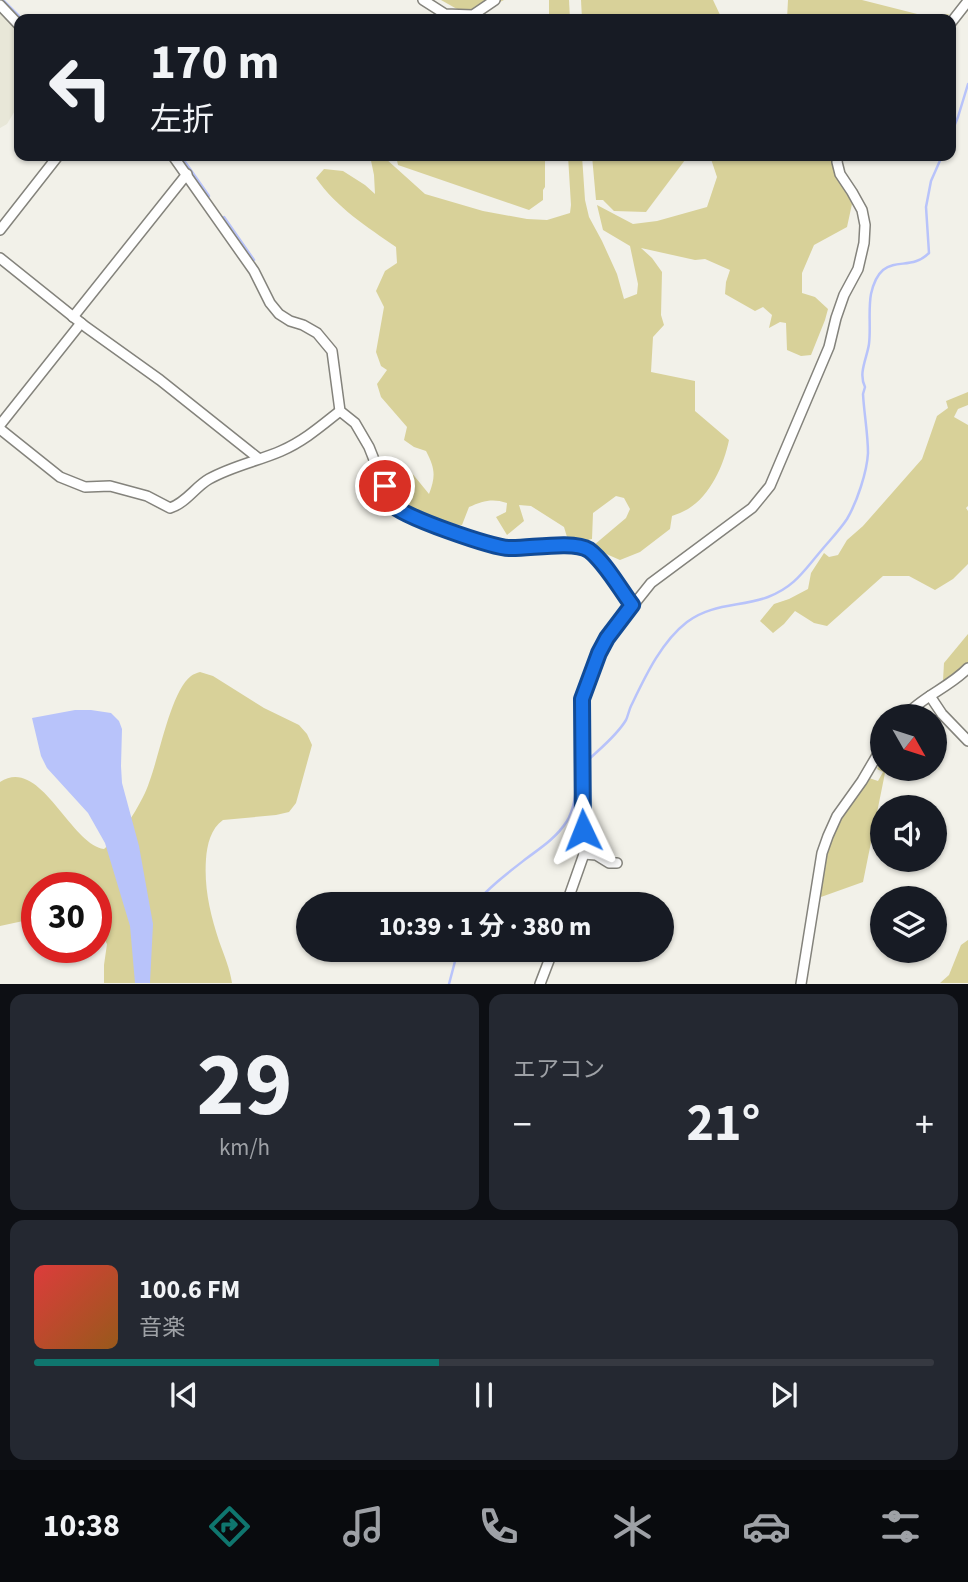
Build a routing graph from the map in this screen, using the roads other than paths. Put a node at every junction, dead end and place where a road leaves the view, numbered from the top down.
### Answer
1 (423, 0) edge
2 (495, 0) edge
3 (968, 1) edge
4 (0, 5) edge
5 (445, 14) edge
6 (474, 14) edge
7 (956, 16) edge
8 (14, 20) edge
9 (54, 161) edge
10 (177, 161) edge
11 (837, 161) edge
12 (187, 174) junction
13 (0, 230) edge
14 (0, 258) edge
15 (77, 320) junction
16 (340, 411) junction
17 (0, 427) edge
18 (258, 458) junction
19 (632, 605) junction
20 (968, 668) edge
21 (930, 696) junction
22 (918, 704) edge
23 (968, 741) edge
24 (870, 768) edge
25 (583, 854) junction
26 (597, 864) dead end
27 (570, 892) edge
28 (548, 962) edge
29 (540, 984) edge
30 (802, 984) edge

1 - 5 street
2 - 6 street
3 - 7 street
4 - 8 street
9 - 13 street
10 - 12 street
11 - 19 street
12 - 15 street
12 - 16 street
14 - 15 street
15 - 17 street
15 - 18 street
16 - 18 street
16 - 19 street
17 - 18 street
19 - 25 street
20 - 21 street
21 - 22 street
21 - 23 street
24 - 30 street
25 - 26 street
25 - 27 street
28 - 29 street

